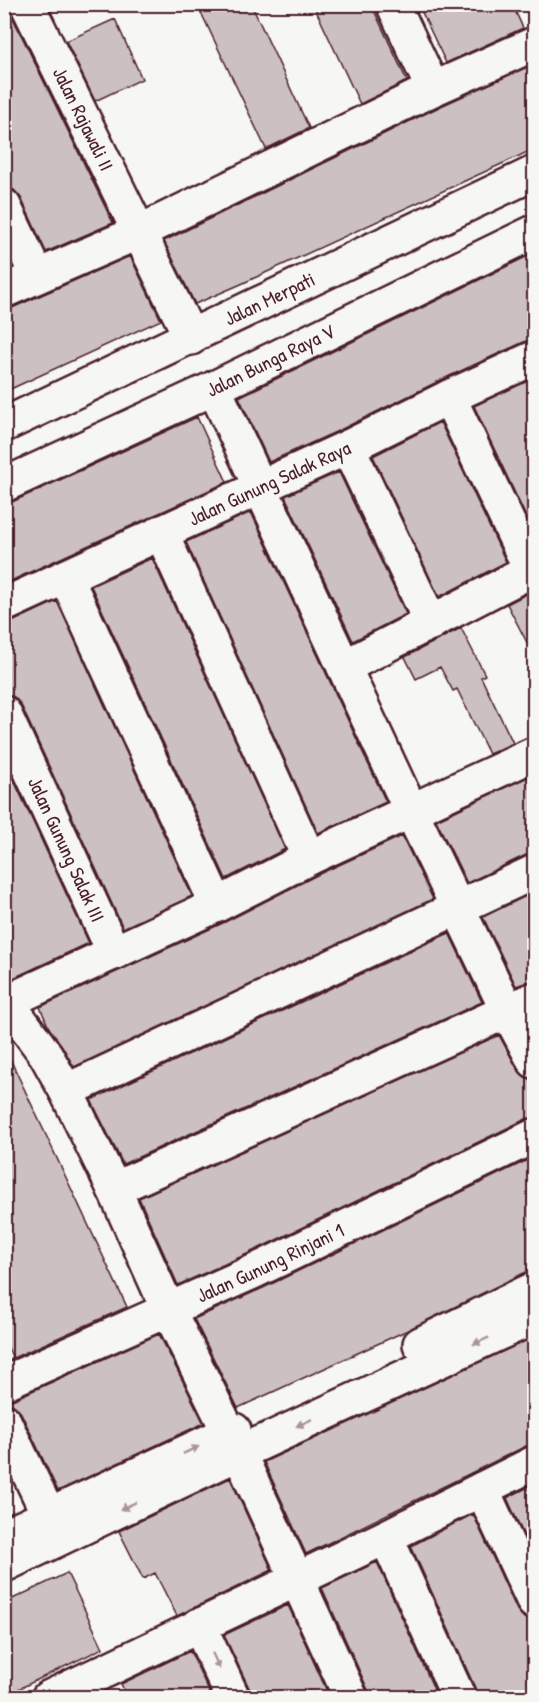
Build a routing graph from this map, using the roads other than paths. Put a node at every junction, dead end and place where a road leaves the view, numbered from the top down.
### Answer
1 (27, 4) edge
2 (393, 4) edge
3 (534, 44) edge
4 (433, 89) junction
5 (534, 173) edge
6 (4, 206) edge
7 (139, 232) junction
8 (534, 232) edge
9 (37, 276) junction
10 (4, 291) edge
11 (191, 338) junction
12 (534, 358) edge
13 (214, 388) junction
14 (449, 397) junction
15 (4, 425) edge
16 (348, 447) junction
17 (4, 485) edge
18 (261, 487) junction
19 (161, 532) junction
20 (533, 570) edge
21 (66, 577) junction
22 (4, 605) edge
23 (431, 623) junction
24 (344, 667) junction
25 (4, 713) edge
26 (534, 754) edge
27 (411, 811) junction
28 (309, 858) junction
29 (534, 872) edge
30 (217, 905) junction
31 (457, 907) junction
32 (114, 953) junction
33 (5, 1001) edge
34 (521, 1006) edge
35 (534, 1061) edge
36 (66, 1091) junction
37 (534, 1137) edge
38 (114, 1189) junction
39 (534, 1289) edge
40 (168, 1309) junction
41 (534, 1317) edge
42 (6, 1380) edge
43 (4, 1421) edge
44 (233, 1443) junction
45 (534, 1463) edge
46 (482, 1490) junction
47 (49, 1516) junction
48 (4, 1536) edge
49 (386, 1537) junction
50 (4, 1565) edge
51 (297, 1580) junction
52 (534, 1602) edge
53 (199, 1625) junction
54 (100, 1686) edge
55 (48, 1698) edge
56 (233, 1698) edge
57 (351, 1698) edge
58 (459, 1698) edge

1 - 7 street, Jalan Rajawali II
2 - 4 street
3 - 4 street
4 - 7 street
5 - 11 street, Jalan Merpati
6 - 9 street
7 - 9 street
7 - 11 street, Jalan Rajawali II
8 - 13 street, Jalan Bunga Raya V
9 - 10 street
11 - 15 street, Jalan Merpati
12 - 14 street, Jalan Gunung Salak Raya
13 - 17 street, Jalan Bunga Raya V
13 - 18 street
14 - 16 street, Jalan Gunung Salak Raya
14 - 20 street
16 - 18 street, Jalan Gunung Salak Raya
16 - 23 street
18 - 19 street, Jalan Gunung Salak Raya
18 - 24 street
19 - 21 street, Jalan Gunung Salak Raya
19 - 28 street
20 - 23 street
21 - 22 street, Jalan Gunung Salak Raya
21 - 30 street
23 - 24 street
24 - 27 street
25 - 32 street, Jalan Gunung Salak III
26 - 27 street
27 - 28 street
27 - 31 street
28 - 30 street
29 - 31 street
30 - 32 street
31 - 34 street
31 - 36 street
32 - 33 street
33 - 36 street
34 - 35 street
34 - 38 street
36 - 38 street
37 - 40 street, Jalan Gunung Rinjani 1
38 - 40 street
39 - 44 street
40 - 42 street, Jalan Gunung Rinjani 1
40 - 44 street
41 -> 44 street
43 - 47 street
47 -> 44 street
44 -> 50 street
44 - 51 street
45 - 46 street
46 - 49 street
46 - 52 street
47 - 48 street
49 - 51 street
49 - 58 street
51 - 53 street
51 - 57 street
53 - 54 street
53 -> 56 street
54 - 55 street

